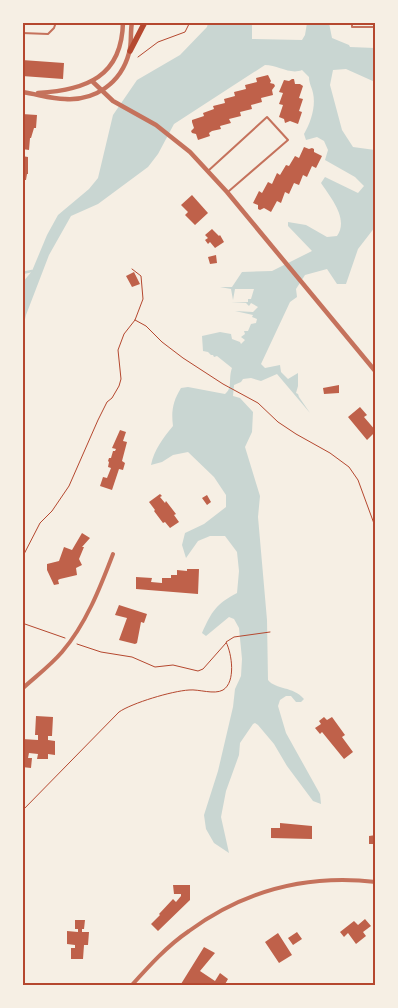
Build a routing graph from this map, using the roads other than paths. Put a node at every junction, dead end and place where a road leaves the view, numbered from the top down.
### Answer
1 (56, 22) edge
2 (123, 22) edge
3 (132, 22) edge
4 (145, 22) edge
5 (352, 22) edge
6 (376, 27) edge
7 (22, 33) edge
8 (130, 51) junction
9 (93, 82) junction
10 (102, 91) junction
11 (22, 92) edge
12 (30, 93) junction
13 (208, 171) junction
14 (227, 192) junction
15 (376, 372) edge
16 (113, 554) dead end
17 (22, 689) edge
18 (376, 882) edge
19 (131, 986) edge

1 - 7 lane
2 - 9 street
3 - 8 street
4 - 8 main road
5 - 6 lane
8 - 10 street
9 - 10 street
9 - 12 street
10 - 12 street
10 - 13 street
11 - 12 street
13 - 14 street
13 - 14 lane
14 - 15 street
16 - 17 street
18 - 19 street

